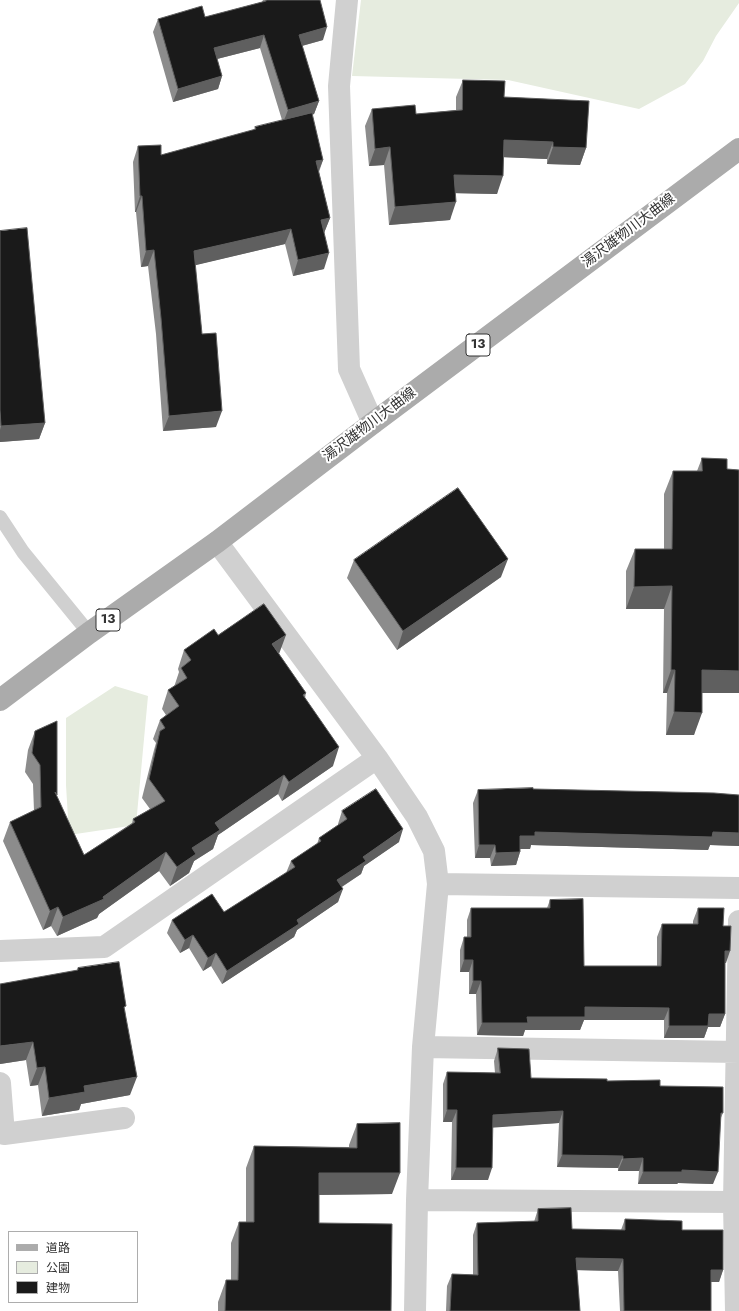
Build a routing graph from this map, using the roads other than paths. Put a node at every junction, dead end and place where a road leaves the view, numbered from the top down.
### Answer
1 (347, 0) edge
2 (739, 149) edge
3 (373, 423) junction
4 (0, 518) edge
5 (217, 542) junction
6 (89, 633) junction
7 (0, 700) edge
8 (377, 758) junction
9 (438, 884) junction
10 (739, 888) edge
11 (739, 921) edge
12 (0, 950) edge
13 (423, 1047) junction
14 (738, 1052) edge
15 (0, 1083) edge
16 (124, 1118) dead end
17 (417, 1200) junction
18 (737, 1202) edge
19 (415, 1311) edge
20 (736, 1311) edge

1 - 3 street
2 - 3 main road, 湯沢雄物川大曲線 / 13
3 - 5 main road, 湯沢雄物川大曲線 / 13
4 - 6 lane
5 - 6 main road, 湯沢雄物川大曲線 / 13
5 - 8 street
6 - 7 main road, 湯沢雄物川大曲線 / 13
8 - 9 street
8 - 12 street
9 - 10 street
9 - 13 street
11 - 14 street
13 - 14 street
13 - 17 street
14 - 18 street
15 - 16 street
17 - 18 street
17 - 19 street
18 - 20 street

